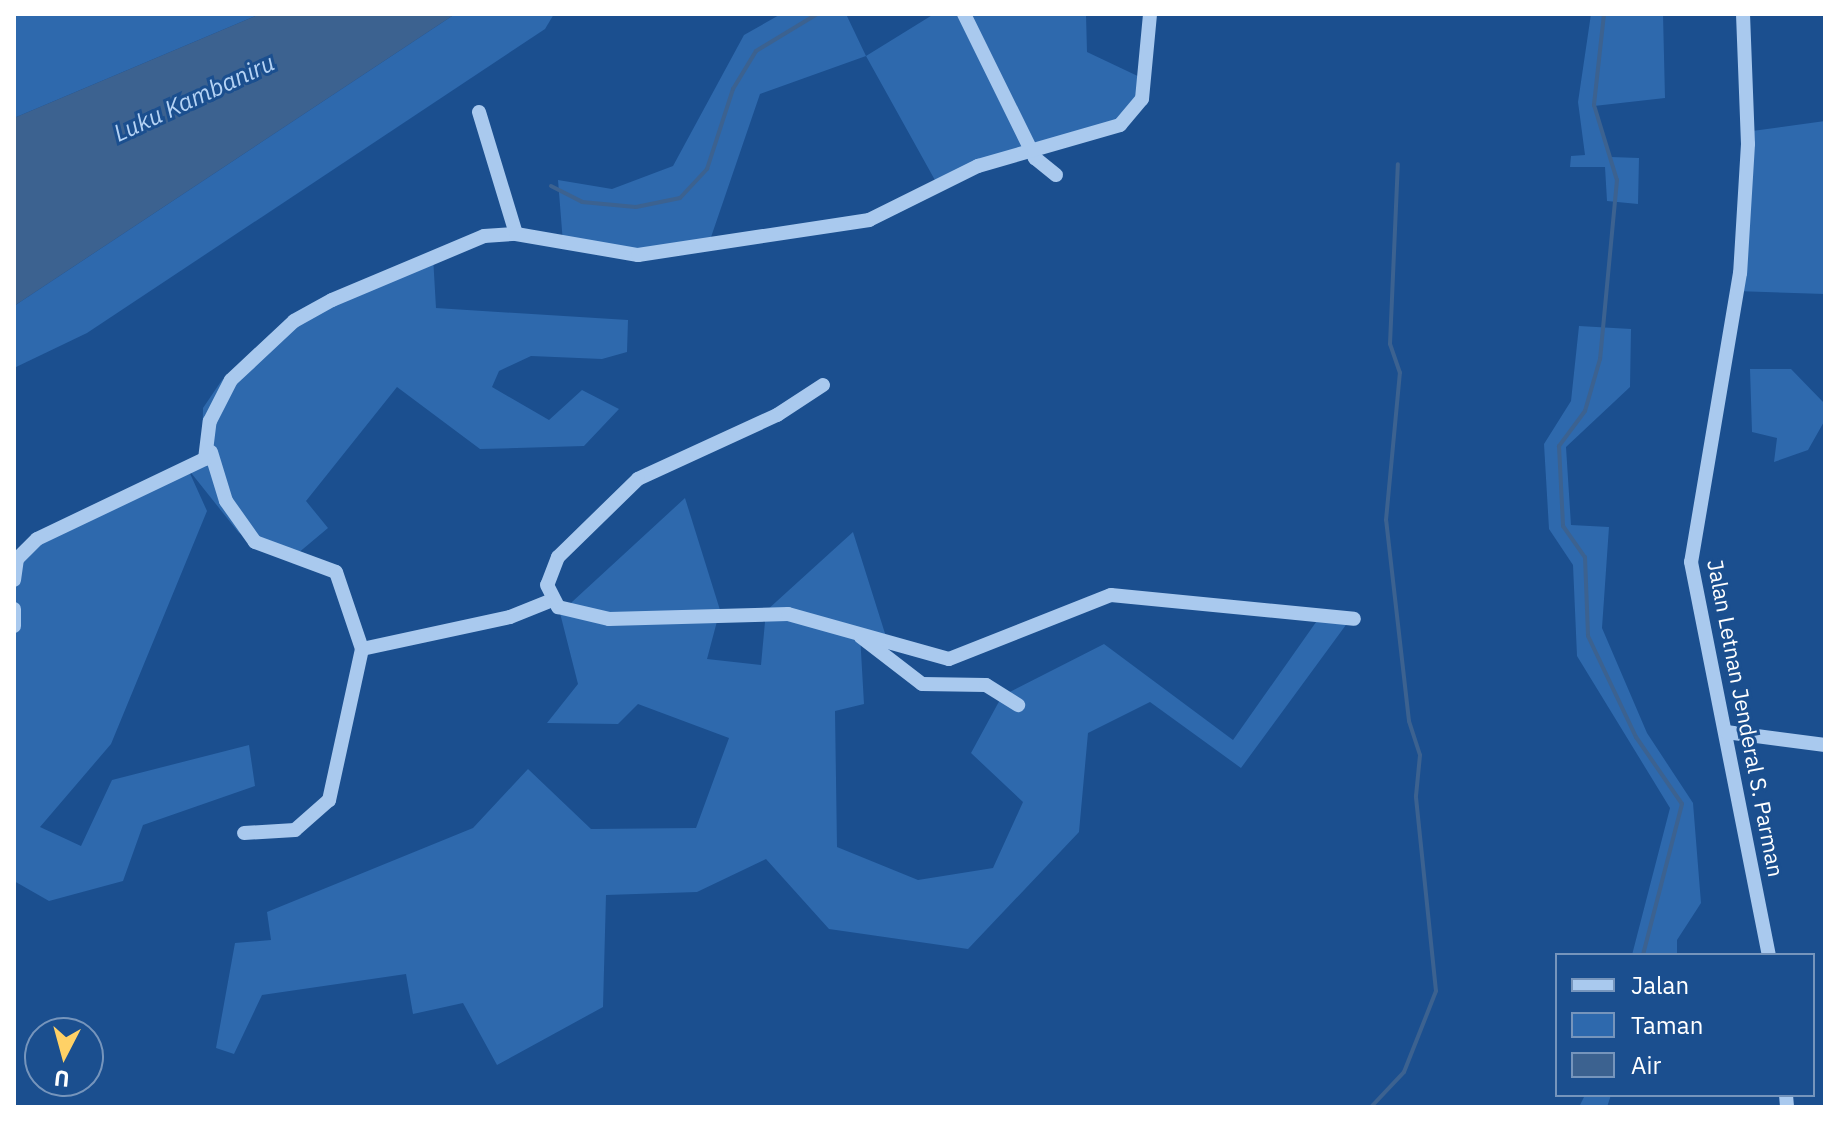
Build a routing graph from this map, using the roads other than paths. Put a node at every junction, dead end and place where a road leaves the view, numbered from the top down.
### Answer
1 (964, 14) edge
2 (1150, 14) edge
3 (1743, 14) edge
4 (479, 112) dead end
5 (1031, 148) junction
6 (1056, 175) dead end
7 (516, 234) junction
8 (823, 385) dead end
9 (211, 452) junction
10 (14, 580) edge
11 (552, 600) junction
12 (14, 609) edge
13 (1354, 619) dead end
14 (14, 626) edge
15 (857, 633) junction
16 (362, 649) junction
17 (1018, 705) dead end
18 (1726, 732) junction
19 (1825, 745) edge
20 (244, 833) dead end
21 (1769, 953) edge

1 - 5 street
2 - 5 street
3 - 18 street, Jalan Letnan Jenderal S. Parman
4 - 7 street
5 - 6 street
5 - 7 street
7 - 9 street
8 - 11 street
9 - 10 street
9 - 16 street
11 - 15 street
11 - 16 street
12 - 14 street
13 - 15 street
15 - 17 street
16 - 20 street
18 - 19 street
18 - 21 street, Jalan Letnan Jenderal S. Parman

